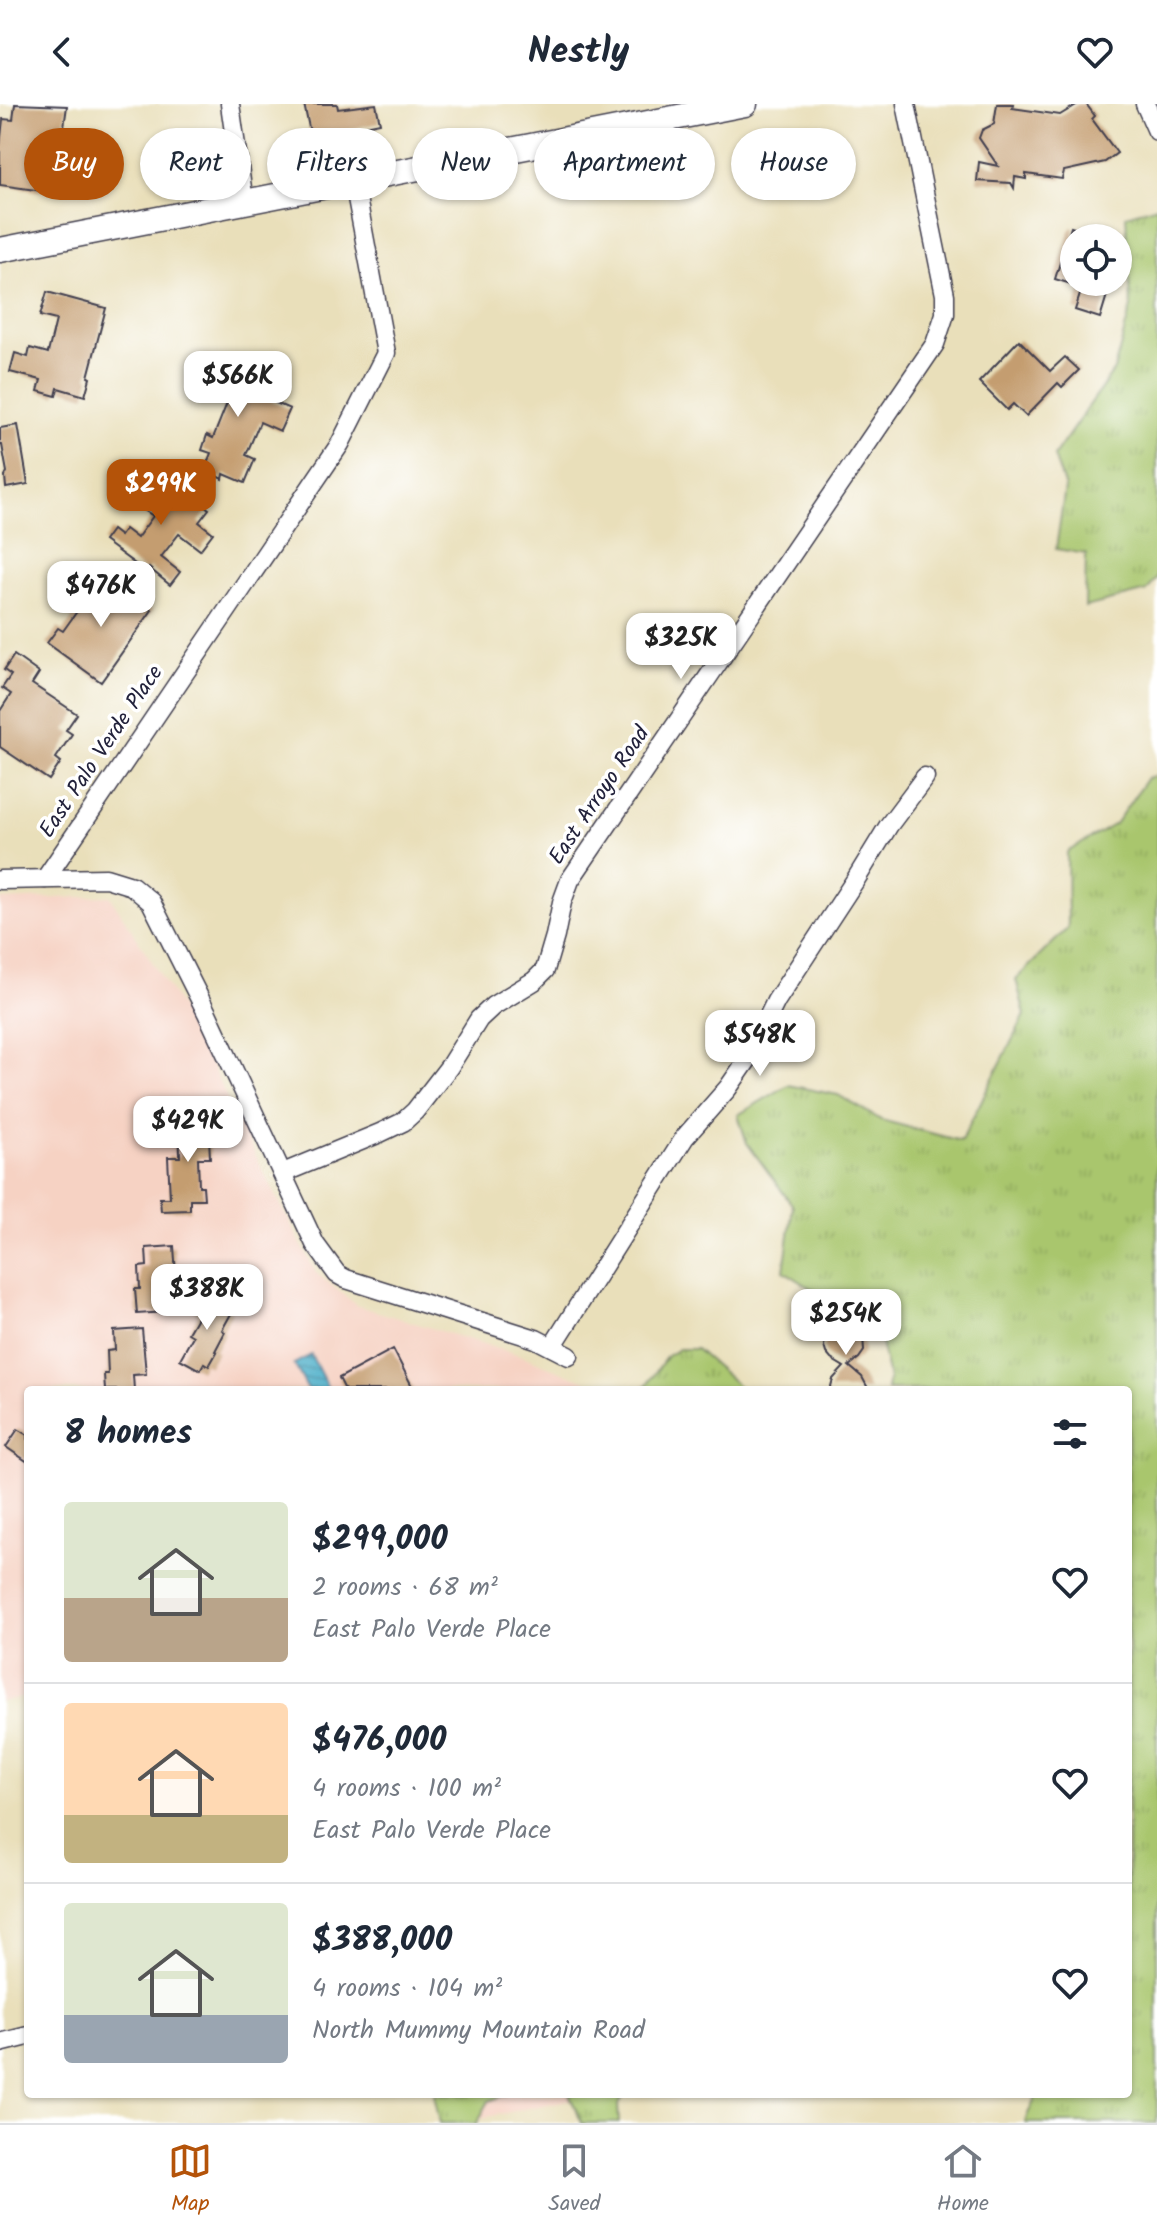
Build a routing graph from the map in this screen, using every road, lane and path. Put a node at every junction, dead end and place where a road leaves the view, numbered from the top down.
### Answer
1 (230, 104) edge
2 (745, 104) edge
3 (906, 104) edge
4 (1145, 104) edge
5 (1157, 131) edge
6 (396, 174) edge
7 (267, 198) edge
8 (357, 200) edge
9 (244, 202) junction
10 (0, 250) edge
11 (925, 777) dead end
12 (45, 879) junction
13 (0, 880) edge
14 (283, 1173) junction
15 (24, 2037) edge
16 (0, 2043) edge

1 - 9 street
2 - 6 street
3 - 14 street, East Arroyo Road
4 - 5 street
7 - 9 street
8 - 12 street, East Palo Verde Place
9 - 10 street
11 - 14 street
12 - 13 street
12 - 14 street
15 - 16 street

